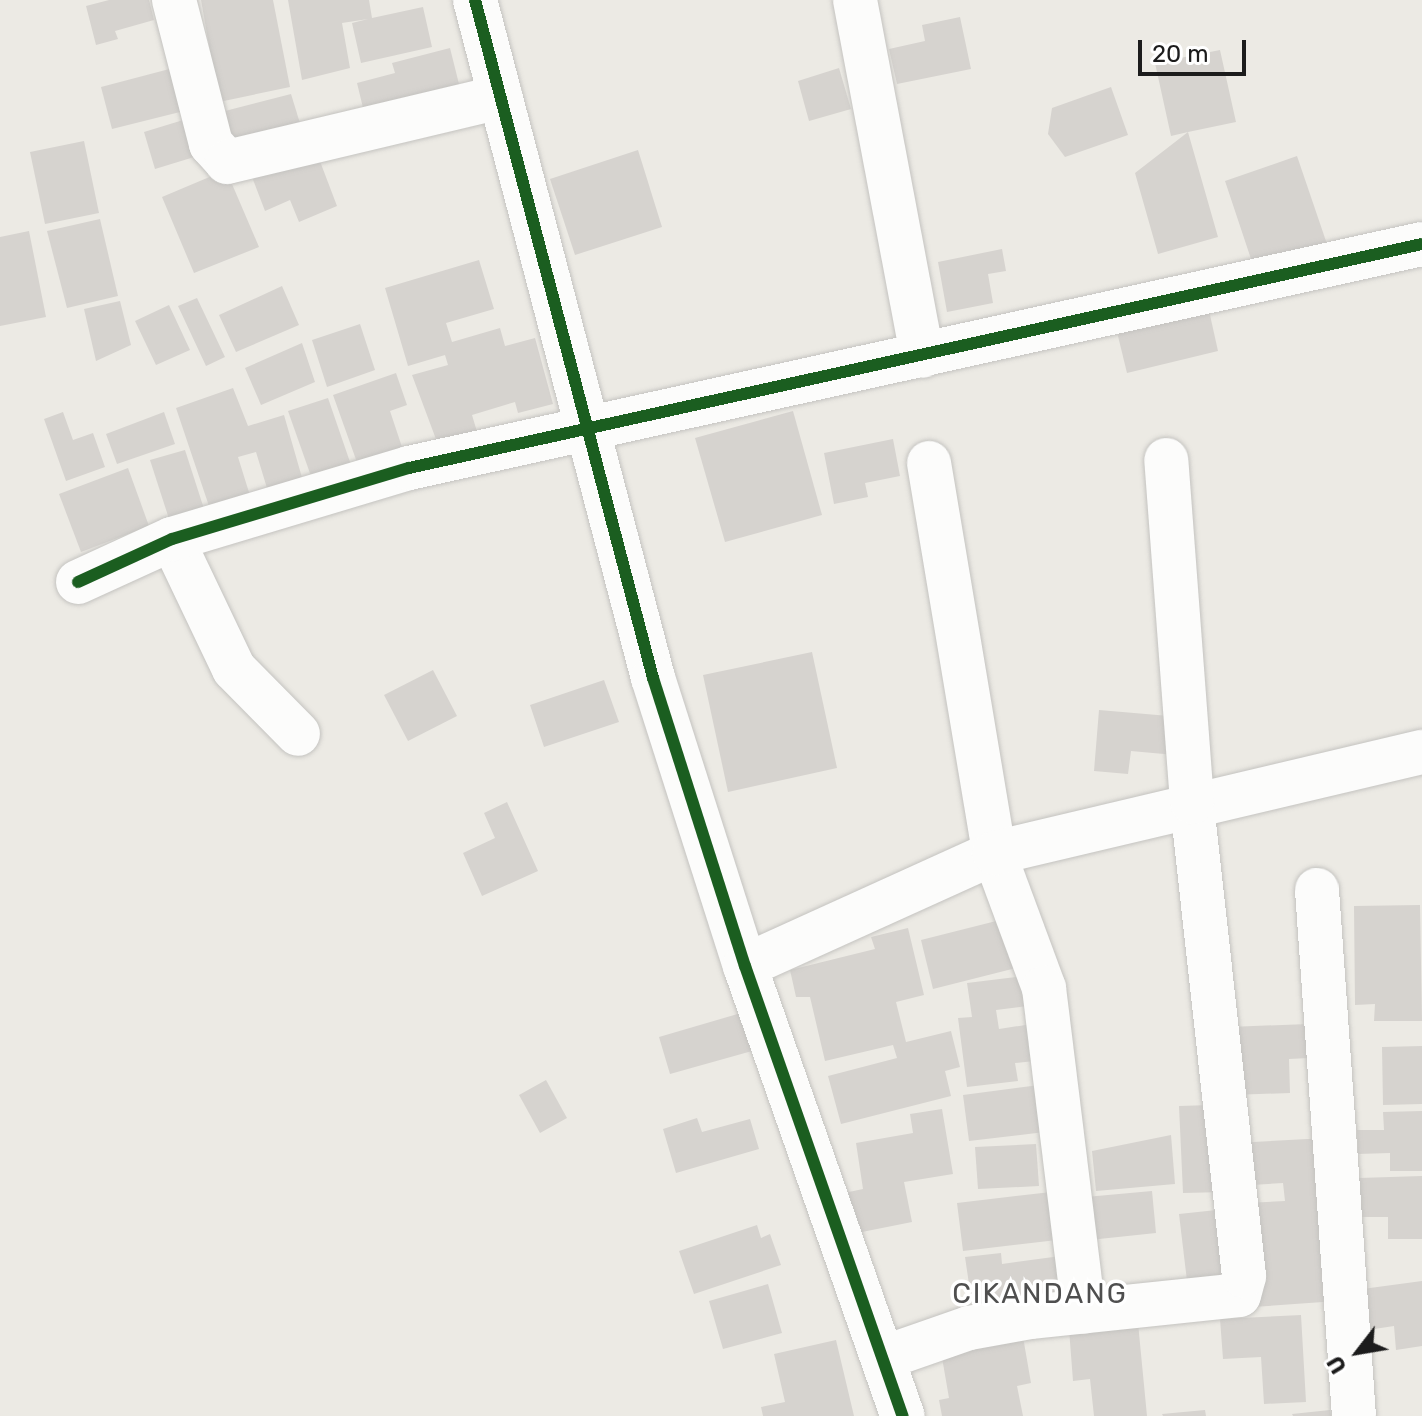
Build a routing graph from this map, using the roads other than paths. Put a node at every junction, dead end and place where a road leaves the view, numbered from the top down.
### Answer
1 (174, 0) edge
2 (475, 0) edge
3 (855, 0) edge
4 (500, 97) junction
5 (1422, 244) edge
6 (922, 356) junction
7 (585, 433) junction
8 (1166, 460) dead end
9 (929, 463) dead end
10 (172, 539) junction
11 (78, 582) dead end
12 (298, 734) dead end
13 (1422, 752) edge
14 (1192, 802) junction
15 (994, 853) junction
16 (1317, 890) dead end
17 (745, 966) junction
18 (1084, 1312) junction
19 (883, 1358) junction
20 (903, 1416) edge
21 (1354, 1416) edge

1 - 4 street
2 - 4 street
3 - 6 street
4 - 7 street
5 - 6 street
6 - 7 street
7 - 10 street
7 - 17 street
8 - 14 street
9 - 15 street
10 - 11 street
10 - 12 street
13 - 14 street
14 - 15 street
14 - 18 street
15 - 17 street
15 - 18 street
16 - 21 street
17 - 19 street
18 - 19 street
19 - 20 street

